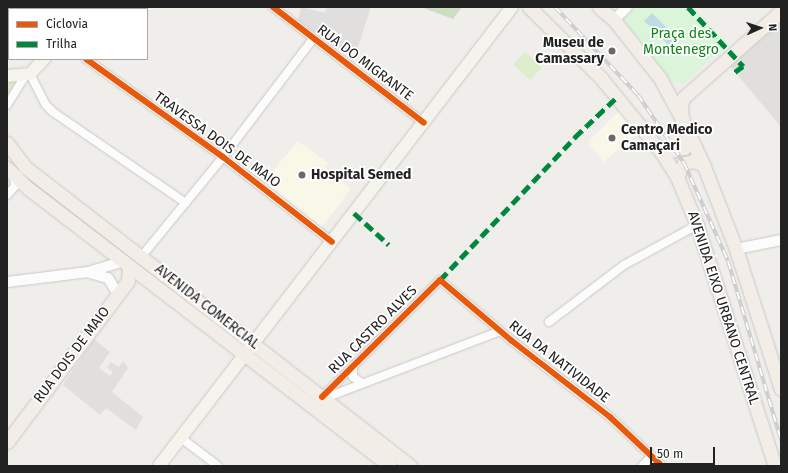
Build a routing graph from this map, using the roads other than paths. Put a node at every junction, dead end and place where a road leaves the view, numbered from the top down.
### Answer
1 (273, 7) edge
2 (512, 7) edge
3 (530, 7) edge
4 (599, 7) edge
5 (627, 7) edge
6 (781, 11) edge
7 (614, 20) junction
8 (313, 39) junction
9 (43, 60) edge
10 (87, 60) edge
11 (27, 75) junction
12 (7, 76) edge
13 (7, 105) edge
14 (424, 123) junction
15 (685, 127) junction
16 (7, 143) edge
17 (662, 154) junction
18 (223, 157) junction
19 (703, 164) junction
20 (11, 173) edge
21 (677, 177) junction
22 (7, 195) edge
23 (186, 203) junction
24 (697, 225) junction
25 (781, 240) edge
26 (332, 242) junction
27 (736, 248) junction
28 (141, 256) junction
29 (126, 264) junction
30 (88, 272) junction
31 (440, 280) joint
32 (7, 282) edge
33 (118, 294) junction
34 (549, 322) dead end
35 (500, 331) junction
36 (253, 343) junction
37 (244, 354) junction
38 (354, 366) junction
39 (362, 383) junction
40 (781, 389) edge
41 (325, 403) junction
42 (181, 438) junction
43 (7, 442) edge
44 (651, 457) junction
45 (776, 459) edge
46 (159, 466) edge
47 (218, 466) edge
48 (389, 466) edge
49 (411, 466) edge
50 (642, 466) edge
51 (662, 466) edge

1 - 8 street, RUA DO MIGRANTE
2 - 14 main road
3 - 17 main road, AVENIDA EIXO URBANO CENTRAL
4 - 7 main road, AVENIDA EIXO URBANO CENTRAL
5 - 7 street
6 - 15 main road
7 - 15 main road, AVENIDA EIXO URBANO CENTRAL
8 - 14 street, RUA DO MIGRANTE
8 - 18 street
9 - 11 main road
10 - 18 street, TRAVESSA DOIS DE MAIO
11 - 12 main road
11 - 13 street
11 - 23 street
14 - 26 main road
15 - 17 main road
15 - 19 main road, AVENIDA EIXO URBANO CENTRAL
16 - 28 main road, AVENIDA COMERCIAL
17 - 21 main road, AVENIDA EIXO URBANO CENTRAL
18 - 23 street
18 - 26 street, TRAVESSA DOIS DE MAIO
19 - 21 main road
19 - 27 main road, AVENIDA EIXO URBANO CENTRAL
20 - 22 street
20 - 29 main road, AVENIDA COMERCIAL
21 - 24 main road, AVENIDA EIXO URBANO CENTRAL
23 - 28 street
24 - 34 street
24 - 45 main road, AVENIDA EIXO URBANO CENTRAL
25 - 27 street
26 - 36 main road
27 - 40 main road, AVENIDA EIXO URBANO CENTRAL
28 - 36 main road, AVENIDA COMERCIAL
29 - 30 street
29 - 33 main road, RUA DOIS DE MAIO
29 - 37 main road, AVENIDA COMERCIAL
30 - 32 street
30 - 33 street
31 - 35 street, RUA DA NATIVIDADE
31 - 38 street, RUA CASTRO ALVES
33 - 43 main road, RUA DOIS DE MAIO
35 - 39 street
35 - 44 street, RUA DA NATIVIDADE
36 - 37 main road
36 - 41 main road, AVENIDA COMERCIAL
37 - 41 main road, AVENIDA COMERCIAL
37 - 42 main road
38 - 39 street
38 - 41 street, RUA CASTRO ALVES
39 - 41 street
41 - 48 main road, AVENIDA COMERCIAL
41 - 49 main road, AVENIDA COMERCIAL
42 - 46 main road
42 - 47 street
44 - 50 street
44 - 51 street, RUA DA NATIVIDADE

